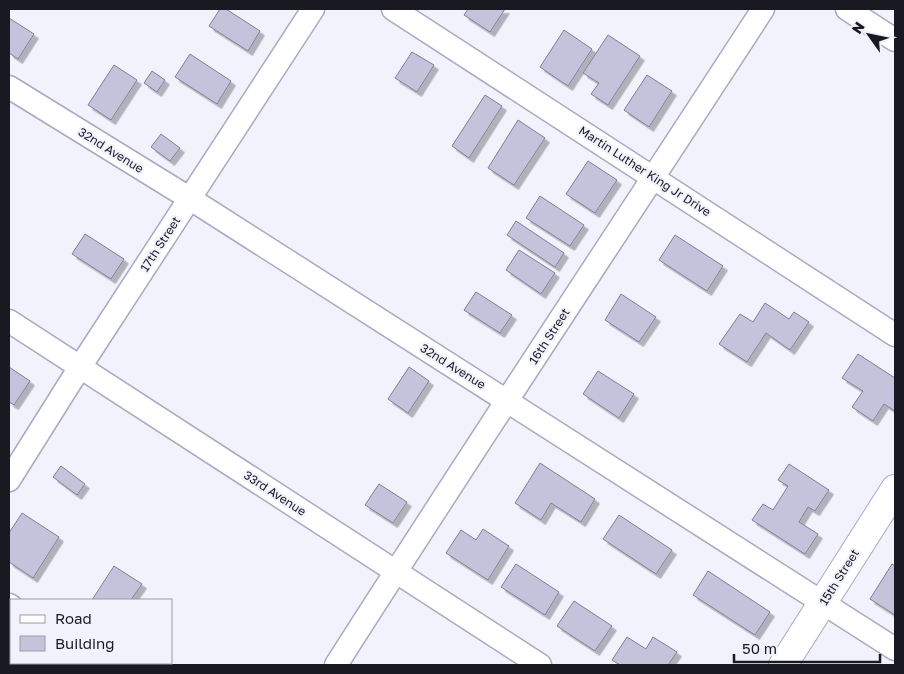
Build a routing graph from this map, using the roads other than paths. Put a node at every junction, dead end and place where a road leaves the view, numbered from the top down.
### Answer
1 (313, 9) edge
2 (393, 9) edge
3 (763, 9) edge
4 (846, 9) edge
5 (895, 40) edge
6 (9, 87) edge
7 (654, 177) junction
8 (189, 198) junction
9 (9, 321) edge
10 (895, 335) edge
11 (80, 367) junction
12 (507, 400) junction
13 (9, 480) edge
14 (895, 489) edge
15 (396, 571) junction
16 (823, 603) junction
17 (895, 649) edge
18 (336, 665) edge
19 (540, 665) edge
20 (783, 665) edge

1 - 8 street, 17th Street
2 - 7 street, Martin Luther King Jr Drive
3 - 7 street, 16th Street
4 - 5 street
6 - 8 street, 32nd Avenue
7 - 10 street, Martin Luther King Jr Drive
7 - 12 street, 16th Street
8 - 11 street, 17th Street
8 - 12 street, 32nd Avenue
9 - 11 street, 33rd Avenue
11 - 13 street, 17th Street
11 - 15 street, 33rd Avenue
12 - 15 street, 16th Street
12 - 16 street, 32nd Avenue
14 - 16 street, 15th Street
15 - 18 street, 16th Street
15 - 19 street, 33rd Avenue
16 - 17 street, 32nd Avenue
16 - 20 street, 15th Street

